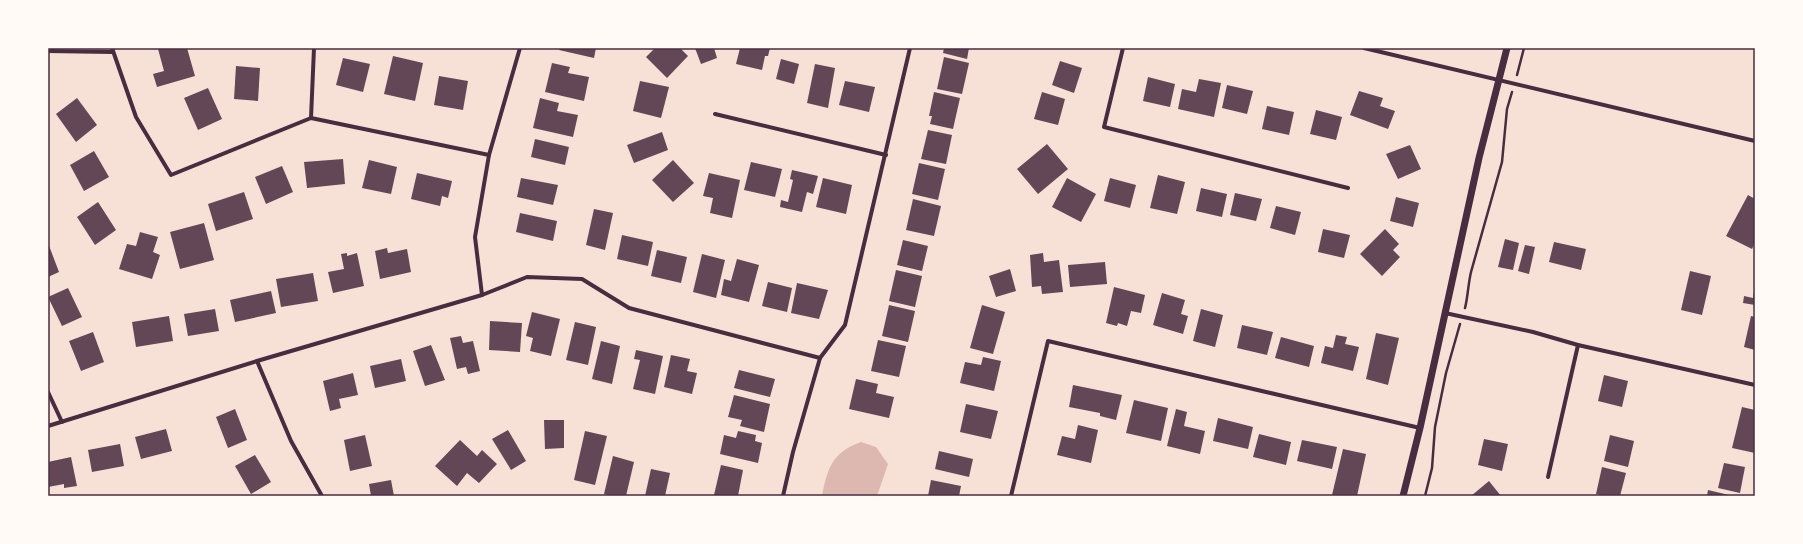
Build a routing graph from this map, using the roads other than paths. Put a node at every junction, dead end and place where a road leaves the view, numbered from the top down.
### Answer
1 (314, 48) edge
2 (520, 48) edge
3 (910, 48) edge
4 (1123, 48) edge
5 (1364, 48) edge
6 (1507, 48) edge
7 (112, 50) edge
8 (48, 51) edge
9 (1499, 80) junction
10 (715, 114) dead end
11 (311, 118) junction
12 (1755, 141) edge
13 (489, 155) junction
14 (886, 155) junction
15 (1348, 188) dead end
16 (482, 295) junction
17 (1445, 313) junction
18 (1578, 345) junction
19 (820, 358) junction
20 (257, 362) junction
21 (1755, 385) edge
22 (48, 392) edge
23 (62, 422) junction
24 (48, 426) edge
25 (1420, 428) junction
26 (1548, 477) dead end
27 (322, 496) edge
28 (783, 496) edge
29 (1011, 496) edge
30 (1403, 496) edge

1 - 11 street
2 - 13 street
3 - 14 street
4 - 15 street
5 - 9 street
6 - 9 street
7 - 8 street
7 - 11 street
9 - 12 street
9 - 17 street
10 - 14 street
11 - 13 street
13 - 16 street
14 - 19 street
16 - 19 street
16 - 20 street
17 - 18 street
17 - 25 street
18 - 21 street
18 - 26 street
19 - 28 street
20 - 23 street
20 - 27 street
22 - 23 street
23 - 24 street
25 - 29 street
25 - 30 street

